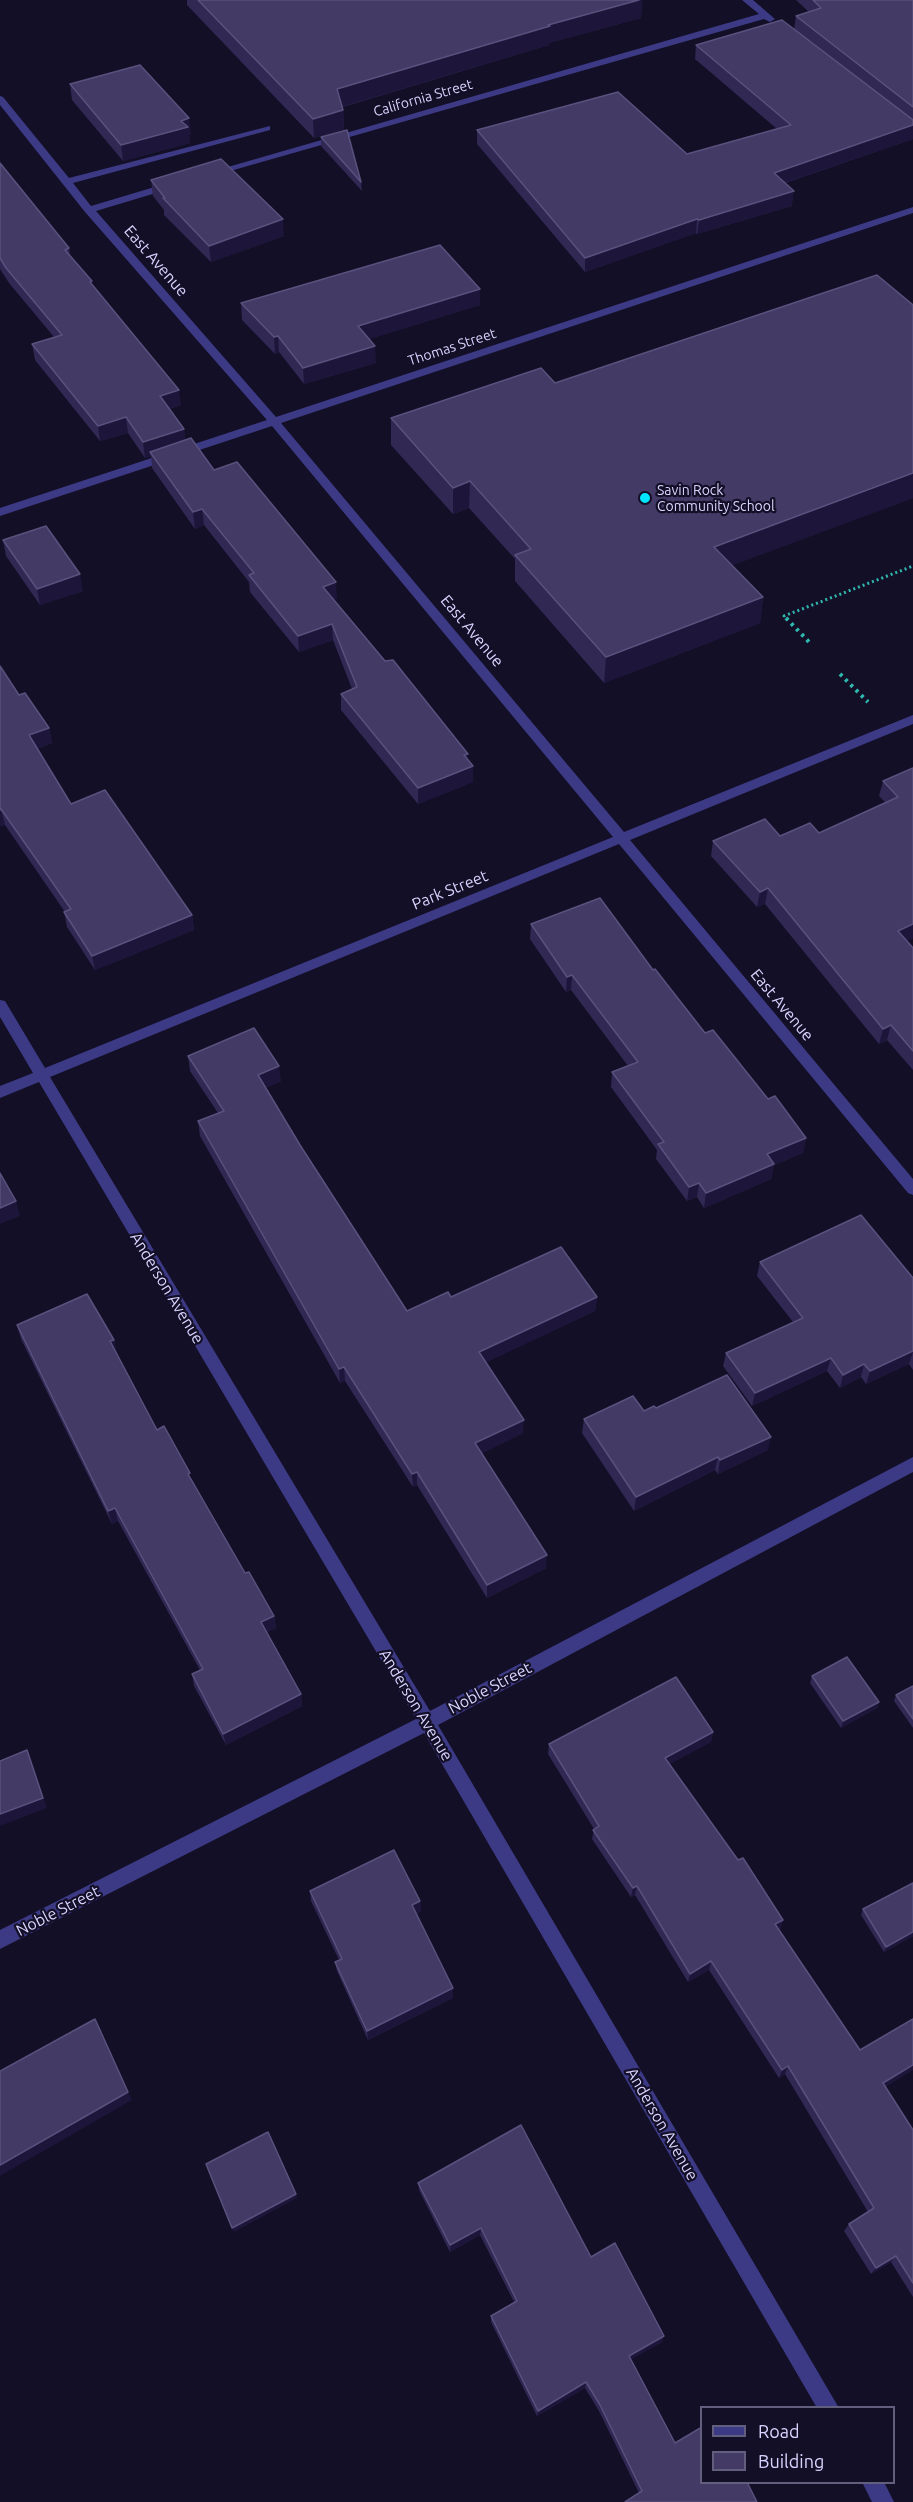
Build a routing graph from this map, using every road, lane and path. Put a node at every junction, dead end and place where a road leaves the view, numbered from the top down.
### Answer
1 (747, 0) edge
2 (766, 15) junction
3 (775, 22) edge
4 (0, 99) edge
5 (267, 128) dead end
6 (201, 176) edge
7 (67, 182) junction
8 (179, 183) edge
9 (89, 210) junction
10 (913, 210) edge
11 (274, 421) junction
12 (0, 512) edge
13 (913, 566) edge
14 (812, 644) dead end
15 (840, 674) dead end
16 (871, 705) dead end
17 (913, 719) edge
18 (622, 838) junction
19 (0, 1005) edge
20 (40, 1076) junction
21 (0, 1092) edge
22 (913, 1189) edge
23 (913, 1464) edge
24 (427, 1722) junction
25 (0, 1940) edge
26 (828, 2406) edge
27 (874, 2484) edge
28 (884, 2502) edge

1 - 2 street
2 - 3 street
2 - 6 street, California Street
4 - 7 street, East Avenue
5 - 7 street
7 - 9 street, East Avenue
8 - 9 street
9 - 11 street, East Avenue
10 - 11 street, Thomas Street
11 - 12 street, Thomas Street
11 - 18 street, East Avenue
13 - 14 path
15 - 16 path
17 - 18 street, Park Street
18 - 20 street, Park Street
18 - 22 street, East Avenue
19 - 20 street, Anderson Avenue
20 - 21 street, Park Street
20 - 24 street, Anderson Avenue
23 - 24 street, Noble Street
24 - 25 street, Noble Street
24 - 26 street, Anderson Avenue
27 - 28 street

